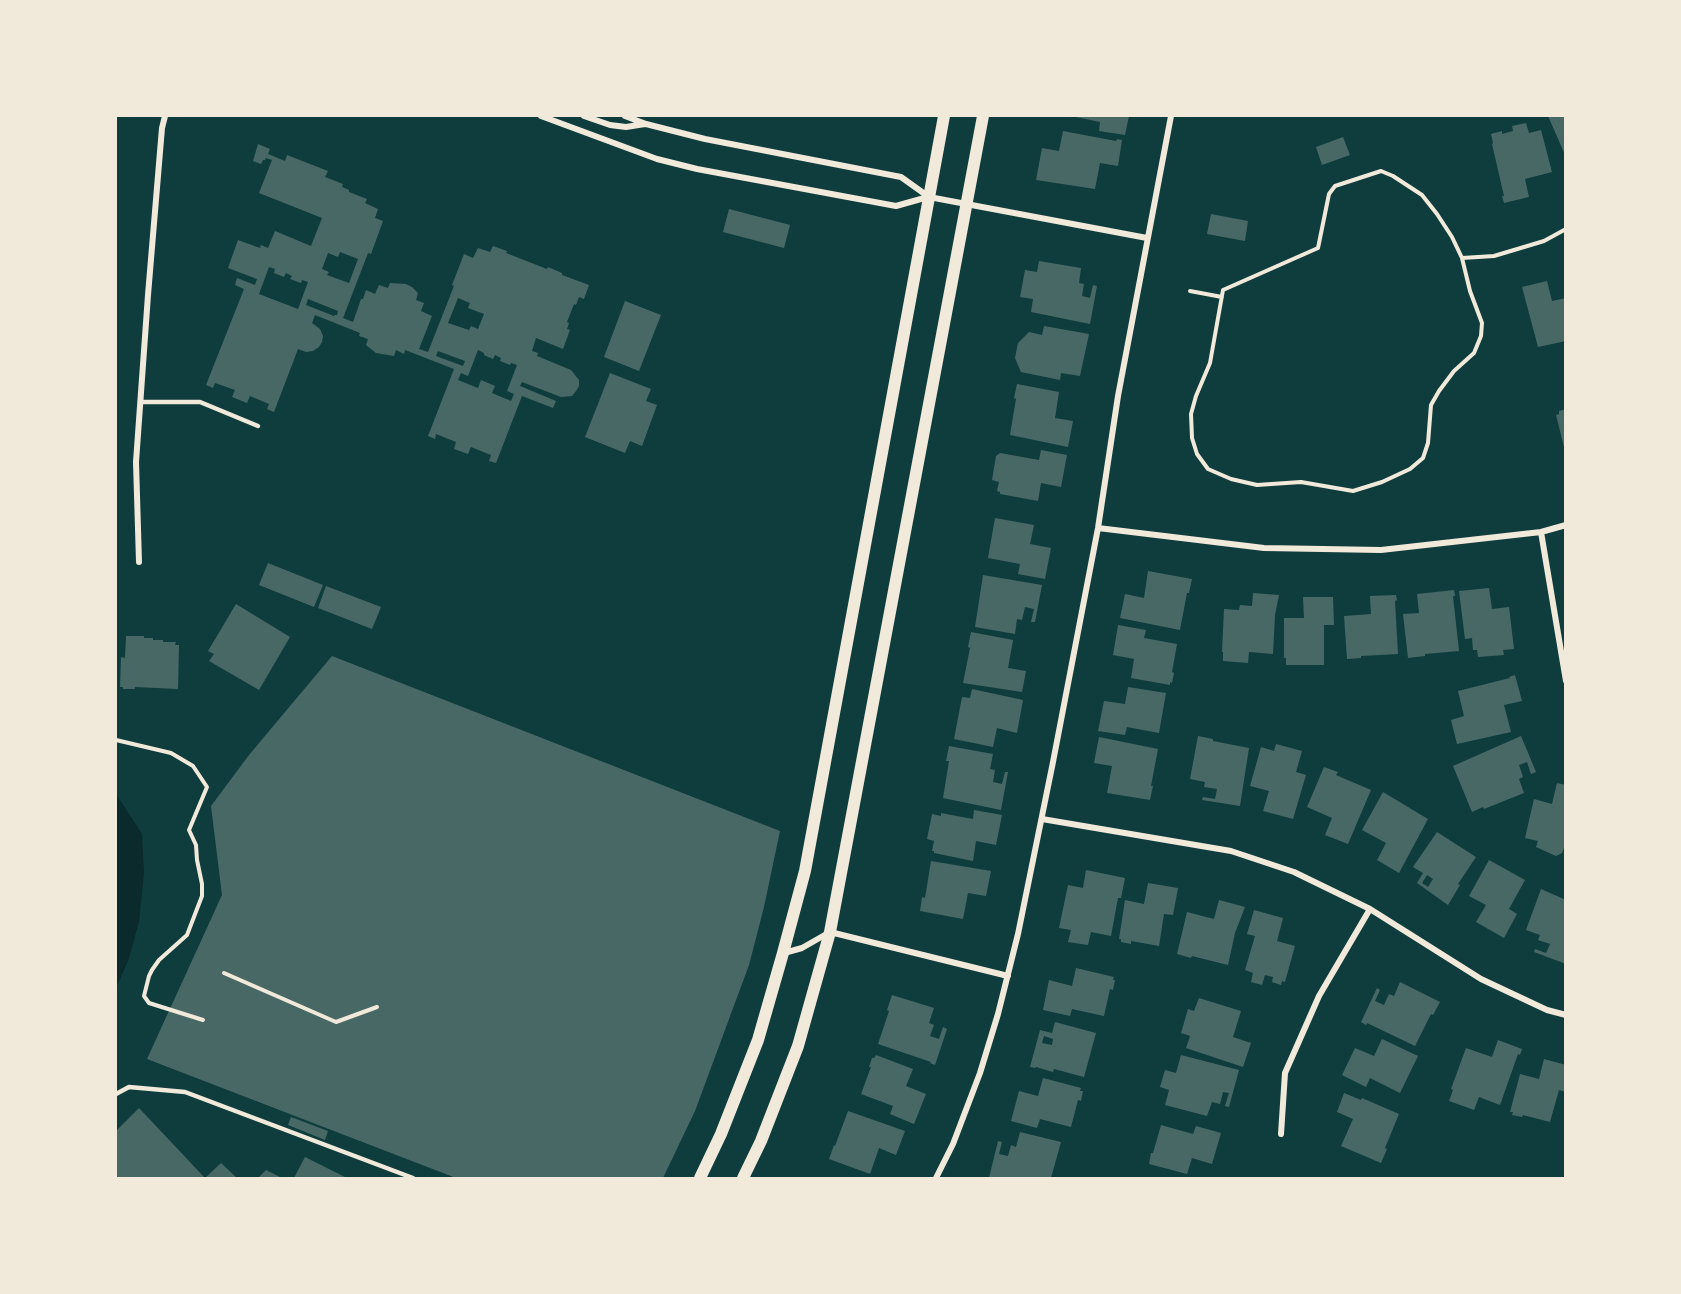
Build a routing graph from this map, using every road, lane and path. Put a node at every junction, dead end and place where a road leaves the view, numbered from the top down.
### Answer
1 (165, 116) edge
2 (541, 116) edge
3 (584, 116) edge
4 (625, 116) edge
5 (944, 116) edge
6 (983, 116) edge
7 (1171, 116) edge
8 (646, 124) junction
9 (928, 197) junction
10 (966, 204) junction
11 (1566, 230) edge
12 (1148, 238) junction
13 (1462, 258) junction
14 (1190, 291) dead end
15 (1222, 297) junction
16 (140, 402) junction
17 (258, 426) dead end
18 (1566, 525) edge
19 (1098, 528) junction
20 (1541, 532) junction
21 (139, 562) dead end
22 (1566, 681) edge
23 (116, 740) edge
24 (1042, 819) junction
25 (1370, 909) junction
26 (830, 932) junction
27 (783, 953) junction
28 (224, 973) dead end
29 (1008, 976) junction
30 (377, 1006) dead end
31 (1566, 1015) edge
32 (203, 1020) dead end
33 (116, 1094) edge
34 (1281, 1134) dead end
35 (413, 1179) edge
36 (700, 1179) edge
37 (743, 1179) edge
38 (936, 1179) edge

1 - 16 street
2 - 9 street
3 - 8 street
4 - 8 street
5 - 9 main road
6 - 10 main road
7 - 12 street
8 - 9 street
9 - 10 street
9 - 27 main road
10 - 12 street
10 - 26 main road
11 - 13 path
12 - 19 street
13 - 15 path
13 - 15 path
14 - 15 path
16 - 17 lane
16 - 21 street
18 - 20 street
19 - 20 street
19 - 24 street
20 - 22 street
23 - 32 path
24 - 25 street
24 - 29 street
25 - 31 street
25 - 34 street
26 - 27 street
26 - 29 street
26 - 37 main road
27 - 36 main road
28 - 30 path
29 - 38 street
33 - 35 lane

